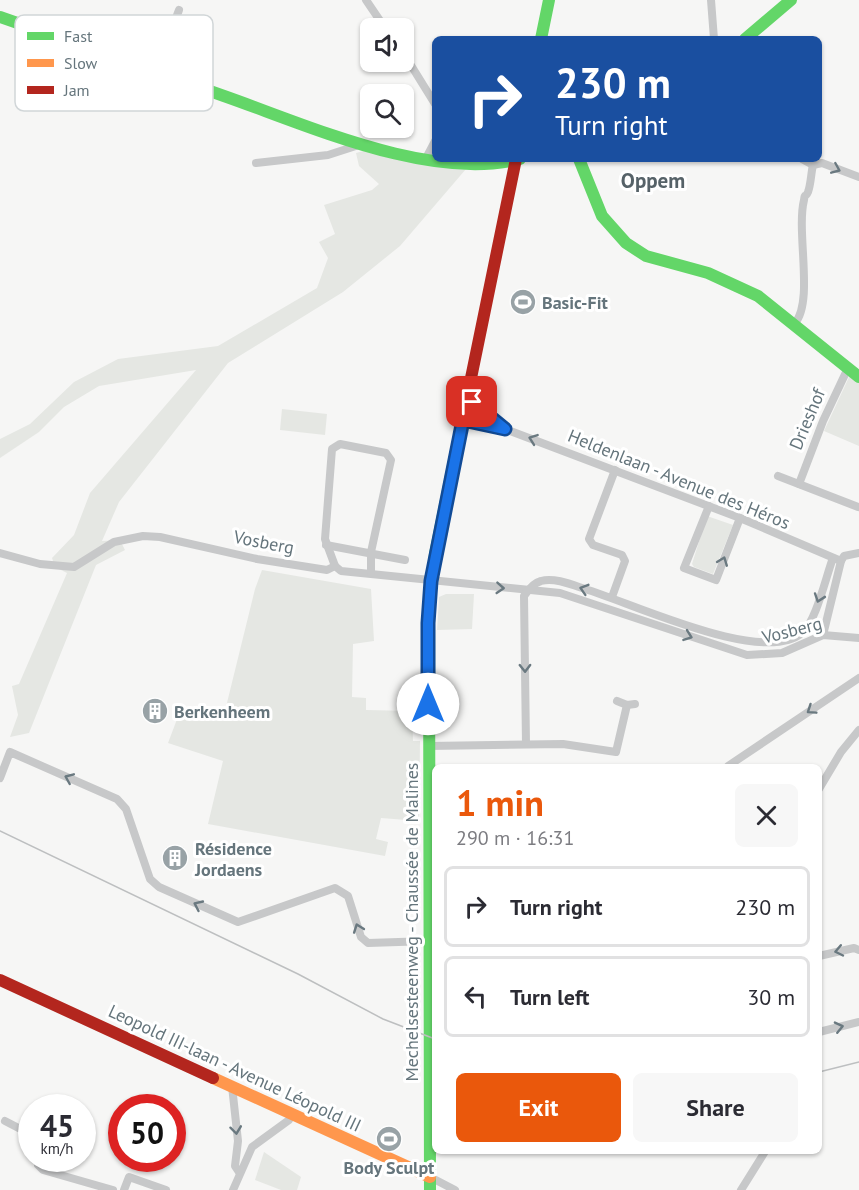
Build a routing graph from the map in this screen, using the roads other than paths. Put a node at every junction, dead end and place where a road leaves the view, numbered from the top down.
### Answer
1 (366, 0) edge
2 (549, 0) edge
3 (711, 0) edge
4 (791, 0) edge
5 (178, 10) dead end
6 (176, 15) edge
7 (0, 17) edge
8 (378, 18) edge
9 (15, 22) edge
10 (542, 36) edge
11 (714, 36) edge
12 (749, 36) edge
13 (414, 70) edge
14 (213, 91) edge
15 (432, 100) edge
16 (362, 144) junction
17 (432, 147) edge
18 (426, 158) junction
19 (432, 158) edge
20 (473, 162) edge
21 (513, 162) edge
22 (518, 162) edge
23 (580, 162) edge
24 (808, 162) edge
25 (256, 163) dead end
26 (813, 165) junction
27 (859, 177) edge
28 (795, 323) junction
29 (848, 368) junction
30 (859, 377) edge
31 (467, 398) junction
32 (463, 420) junction
33 (505, 429) junction
34 (615, 470) junction
35 (778, 476) dead end
36 (799, 484) junction
37 (709, 506) junction
38 (858, 507) edge
39 (740, 518) junction
40 (326, 545) junction
41 (371, 552) junction
42 (859, 552) edge
43 (0, 553) edge
44 (837, 559) junction
45 (405, 560) dead end
46 (334, 566) junction
47 (371, 573) junction
48 (431, 581) junction
49 (528, 590) junction
50 (612, 597) junction
51 (823, 635) junction
52 (859, 638) edge
53 (859, 678) edge
54 (617, 701) dead end
55 (859, 730) edge
56 (526, 744) junction
57 (428, 746) junction
58 (616, 752) junction
59 (618, 763) dead end
60 (731, 764) edge
61 (0, 778) edge
62 (822, 784) edge
63 (429, 941) junction
64 (859, 950) edge
65 (822, 955) edge
66 (432, 956) edge
67 (0, 980) edge
68 (859, 1022) edge
69 (822, 1031) edge
70 (232, 1086) junction
71 (292, 1114) junction
72 (5, 1121) dead end
73 (18, 1128) edge
74 (764, 1154) edge
75 (50, 1172) edge
76 (239, 1172) junction
77 (430, 1177) junction
78 (113, 1190) edge
79 (124, 1190) edge
80 (166, 1190) edge
81 (233, 1190) edge
82 (430, 1190) edge
83 (455, 1190) edge
84 (741, 1190) edge

1 - 8 street
2 - 10 street
3 - 11 street
4 - 12 street
5 - 6 street
7 - 9 street
13 - 15 street
14 - 16 street
16 - 18 street
16 - 25 street
17 - 18 street
18 - 19 street
20 - 21 street
22 - 31 street, Mechelsesteenweg - Chaussée de Malines
23 - 28 street
24 - 26 street
26 -> 27 street
26 - 28 street
28 - 29 street
29 - 30 street
29 - 36 street, Drieshof
31 - 32 street, Mechelsesteenweg - Chaussée de Malines
31 - 33 street, Heldenlaan - Avenue des Héros
32 - 33 street, Heldenlaan - Avenue des Héros
32 - 48 street, Mechelsesteenweg - Chaussée de Malines
34 -> 33 street, Heldenlaan - Avenue des Héros
34 - 37 street, Heldenlaan - Avenue des Héros
34 - 50 street
35 - 36 street
36 - 38 street
37 - 39 street, Heldenlaan - Avenue des Héros
37 -> 39 street
39 - 44 street, Heldenlaan - Avenue des Héros
40 - 41 street
40 - 41 street
40 - 46 street
41 - 45 street
41 - 47 street
42 - 44 street
43 - 46 street, Vosberg
44 -> 50 street, Vosberg
44 - 51 street
46 - 47 street, Vosberg
47 - 48 street, Vosberg
48 -> 49 street, Vosberg
48 - 57 street, Mechelsesteenweg - Chaussée de Malines
50 -> 49 street, Vosberg
49 -> 51 street, Vosberg
49 -> 56 street
51 - 52 street, Vosberg
53 -> 60 street
54 - 58 street
55 - 62 street
56 - 57 street
56 - 58 street
57 - 63 street, Mechelsesteenweg - Chaussée de Malines
58 - 59 street
63 -> 61 street
63 - 66 street, Mechelsesteenweg - Chaussée de Malines
64 -> 65 street
66 - 77 street, Mechelsesteenweg - Chaussée de Malines
67 - 70 street, Leopold III-laan - Avenue Léopold III
69 -> 68 street
70 - 71 street, Leopold III-laan - Avenue Léopold III
70 -> 76 street
71 - 76 street
71 - 77 street, Leopold III-laan - Avenue Léopold III
72 - 73 street
74 - 84 street
75 - 78 street
76 - 81 street
77 - 82 street, Mechelsesteenweg - Chaussée de Malines
77 - 83 street, Leopold III-laan - Avenue Léopold III
79 - 80 street

